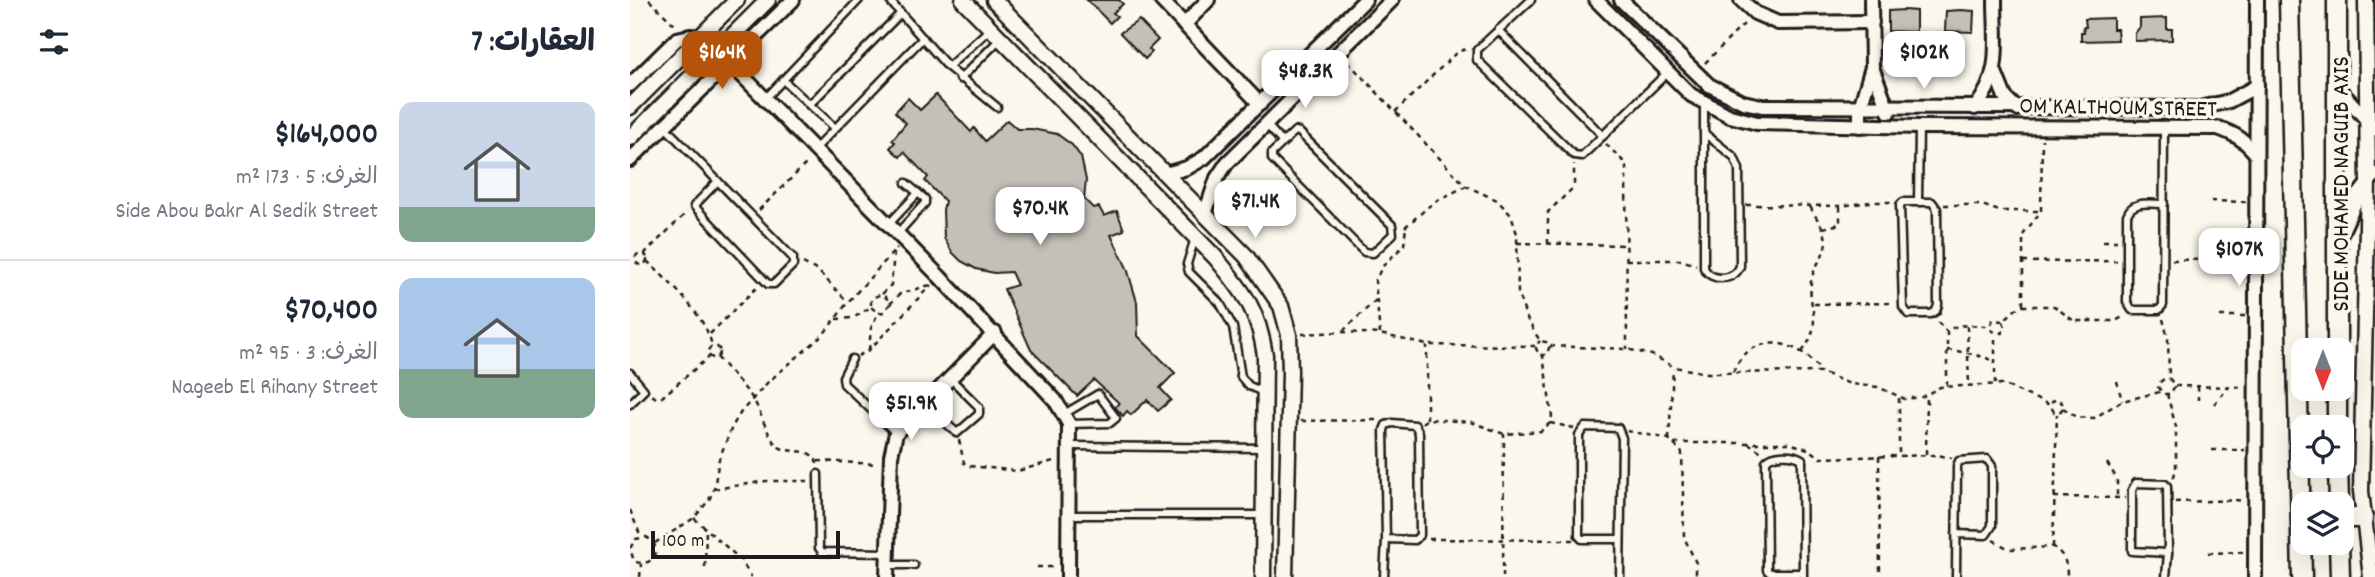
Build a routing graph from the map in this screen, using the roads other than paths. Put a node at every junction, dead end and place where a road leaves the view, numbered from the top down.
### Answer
1 (737, 0) edge
2 (768, 0) edge
3 (793, 0) edge
4 (859, 0) edge
5 (889, 0) edge
6 (963, 0) edge
7 (994, 0) edge
8 (1161, 0) edge
9 (1208, 0) edge
10 (1365, 0) edge
11 (1392, 0) edge
12 (1531, 0) edge
13 (1596, 0) edge
14 (1621, 0) edge
15 (1741, 0) edge
16 (1871, 0) edge
17 (1995, 0) edge
18 (2257, 0) edge
19 (2289, 0) edge
20 (2337, 0) edge
21 (2366, 0) edge
22 (901, 13) junction
23 (1872, 22) junction
24 (1184, 25) junction
25 (1498, 30) junction
26 (995, 34) junction
27 (692, 37) junction
28 (923, 38) junction
29 (729, 62) junction
30 (948, 67) junction
31 (1872, 67) junction
32 (1667, 72) junction
33 (1995, 72) junction
34 (633, 76) edge
35 (960, 79) junction
36 (783, 80) junction
37 (2256, 86) junction
38 (2337, 87) junction
39 (766, 98) junction
40 (1260, 104) junction
41 (1704, 104) junction
42 (809, 105) junction
43 (630, 107) edge
44 (997, 107) dead end
45 (1860, 107) junction
46 (1889, 108) junction
47 (1975, 108) junction
48 (2017, 108) junction
49 (1267, 125) junction
50 (664, 126) junction
51 (1860, 126) junction
52 (1889, 126) junction
53 (2371, 126) edge
54 (1919, 127) junction
55 (835, 128) junction
56 (2164, 129) junction
57 (1704, 133) junction
58 (1601, 137) junction
59 (630, 138) edge
60 (1282, 142) junction
61 (818, 150) junction
62 (2256, 154) junction
63 (630, 160) edge
64 (1165, 174) junction
65 (2371, 178) edge
66 (718, 181) junction
67 (906, 183) dead end
68 (918, 193) junction
69 (1918, 202) junction
70 (2164, 204) junction
71 (1205, 214) junction
72 (896, 233) junction
73 (1195, 236) junction
74 (2337, 241) junction
75 (995, 333) junction
76 (2337, 338) edge
77 (852, 359) road end
78 (630, 373) edge
79 (950, 379) junction
80 (1265, 392) junction
81 (630, 404) edge
82 (925, 404) junction
83 (1265, 417) junction
84 (1066, 419) junction
85 (1290, 419) junction
86 (896, 433) junction
87 (1265, 448) junction
88 (1070, 451) junction
89 (818, 477) road end
90 (1069, 515) junction
91 (1265, 515) junction
92 (2354, 518) edge
93 (2363, 518) junction
94 (1956, 534) junction
95 (1386, 539) junction
96 (1620, 539) junction
97 (2168, 553) junction
98 (2339, 555) edge
99 (888, 565) edge
100 (914, 565) dead end
101 (1068, 572) edge
102 (1803, 575) edge
103 (1286, 576) edge
104 (1263, 577) edge
105 (1384, 577) edge
106 (1620, 577) edge
107 (1956, 577) edge
108 (2166, 577) edge
109 (2255, 577) edge
110 (2302, 577) edge
111 (2340, 577) edge
112 (2371, 577) edge

1 - 27 street
2 - 59 street
3 - 29 street
4 - 36 lane
5 - 22 lane
6 - 26 street
7 - 64 street
8 - 24 street
9 - 24 street
10 - 40 street
11 - 49 street
12 - 25 lane
13 - 32 street, OM KALTHOUM STREET
14 - 45 street, OM KALTHOUM STREET
15 - 23 street
16 - 23 street
17 - 33 street
18 - 37 street
19 - 110 main road
20 - 38 main road
21 - 53 street, SIDE MOHAMED NAGUIB AXIS
22 - 28 lane
22 - 42 lane
23 - 31 street
24 - 40 street
25 - 58 lane
25 - 58 lane
26 - 30 lane
26 - 35 lane
26 - 73 street
27 - 34 street
27 - 43 street
28 - 30 lane
28 - 55 lane
29 - 39 street
29 - 50 street
30 - 35 lane
31 - 45 street
31 - 46 street
32 - 41 street, OM KALTHOUM STREET
32 - 58 lane
33 - 47 street
33 - 48 street
35 - 44 lane
36 - 39 lane
36 - 42 lane
37 - 48 street, OM KALTHOUM STREET
37 - 62 street
38 - 53 street
38 - 74 main road
39 - 61 street
40 - 64 street
41 - 51 street, OM KALTHOUM STREET
41 - 57 lane
42 - 55 lane
45 - 46 street, OM KALTHOUM STREET
45 - 51 street
46 - 47 street, OM KALTHOUM STREET
46 - 52 street
47 - 48 street, OM KALTHOUM STREET
49 - 60 lane
49 - 71 street
50 - 63 street
50 - 66 lane
51 - 52 street, OM KALTHOUM STREET
52 - 54 street, OM KALTHOUM STREET
53 - 65 street, SIDE MOHAMED NAGUIB AXIS
54 - 56 street, OM KALTHOUM STREET
54 - 69 lane
55 - 61 lane
56 - 62 street, OM KALTHOUM STREET
56 - 70 lane
57 - 57 lane
60 - 60 lane
61 - 72 street
62 - 109 street
64 - 71 street
65 - 74 street
65 - 93 street, SIDE MOHAMED NAGUIB AXIS
66 - 66 lane
67 - 68 lane
68 - 72 lane
68 - 72 lane
69 - 69 lane
70 - 70 lane
71 - 85 street
72 - 75 street
73 - 80 street
73 - 80 lane
74 - 76 main road
75 - 79 street
75 - 84 street
77 - 86 lane
78 - 81 lane
79 - 82 street
79 - 82 lane
80 - 83 street
82 - 86 street
83 - 85 street
83 - 87 street
84 - 84 lane
84 - 88 street
85 - 103 street
86 - 99 street
87 - 88 lane
87 - 91 street
88 - 90 street
89 - 99 lane
90 - 91 lane
90 - 101 street
91 - 104 street
92 - 93 main road
93 - 112 street, SIDE MOHAMED NAGUIB AXIS
94 - 94 lane
94 - 107 lane
95 - 95 lane
95 - 105 lane
96 - 96 lane
96 - 106 lane
97 - 97 lane
97 - 108 lane
98 - 111 main road
99 - 100 lane
102 - 102 lane

